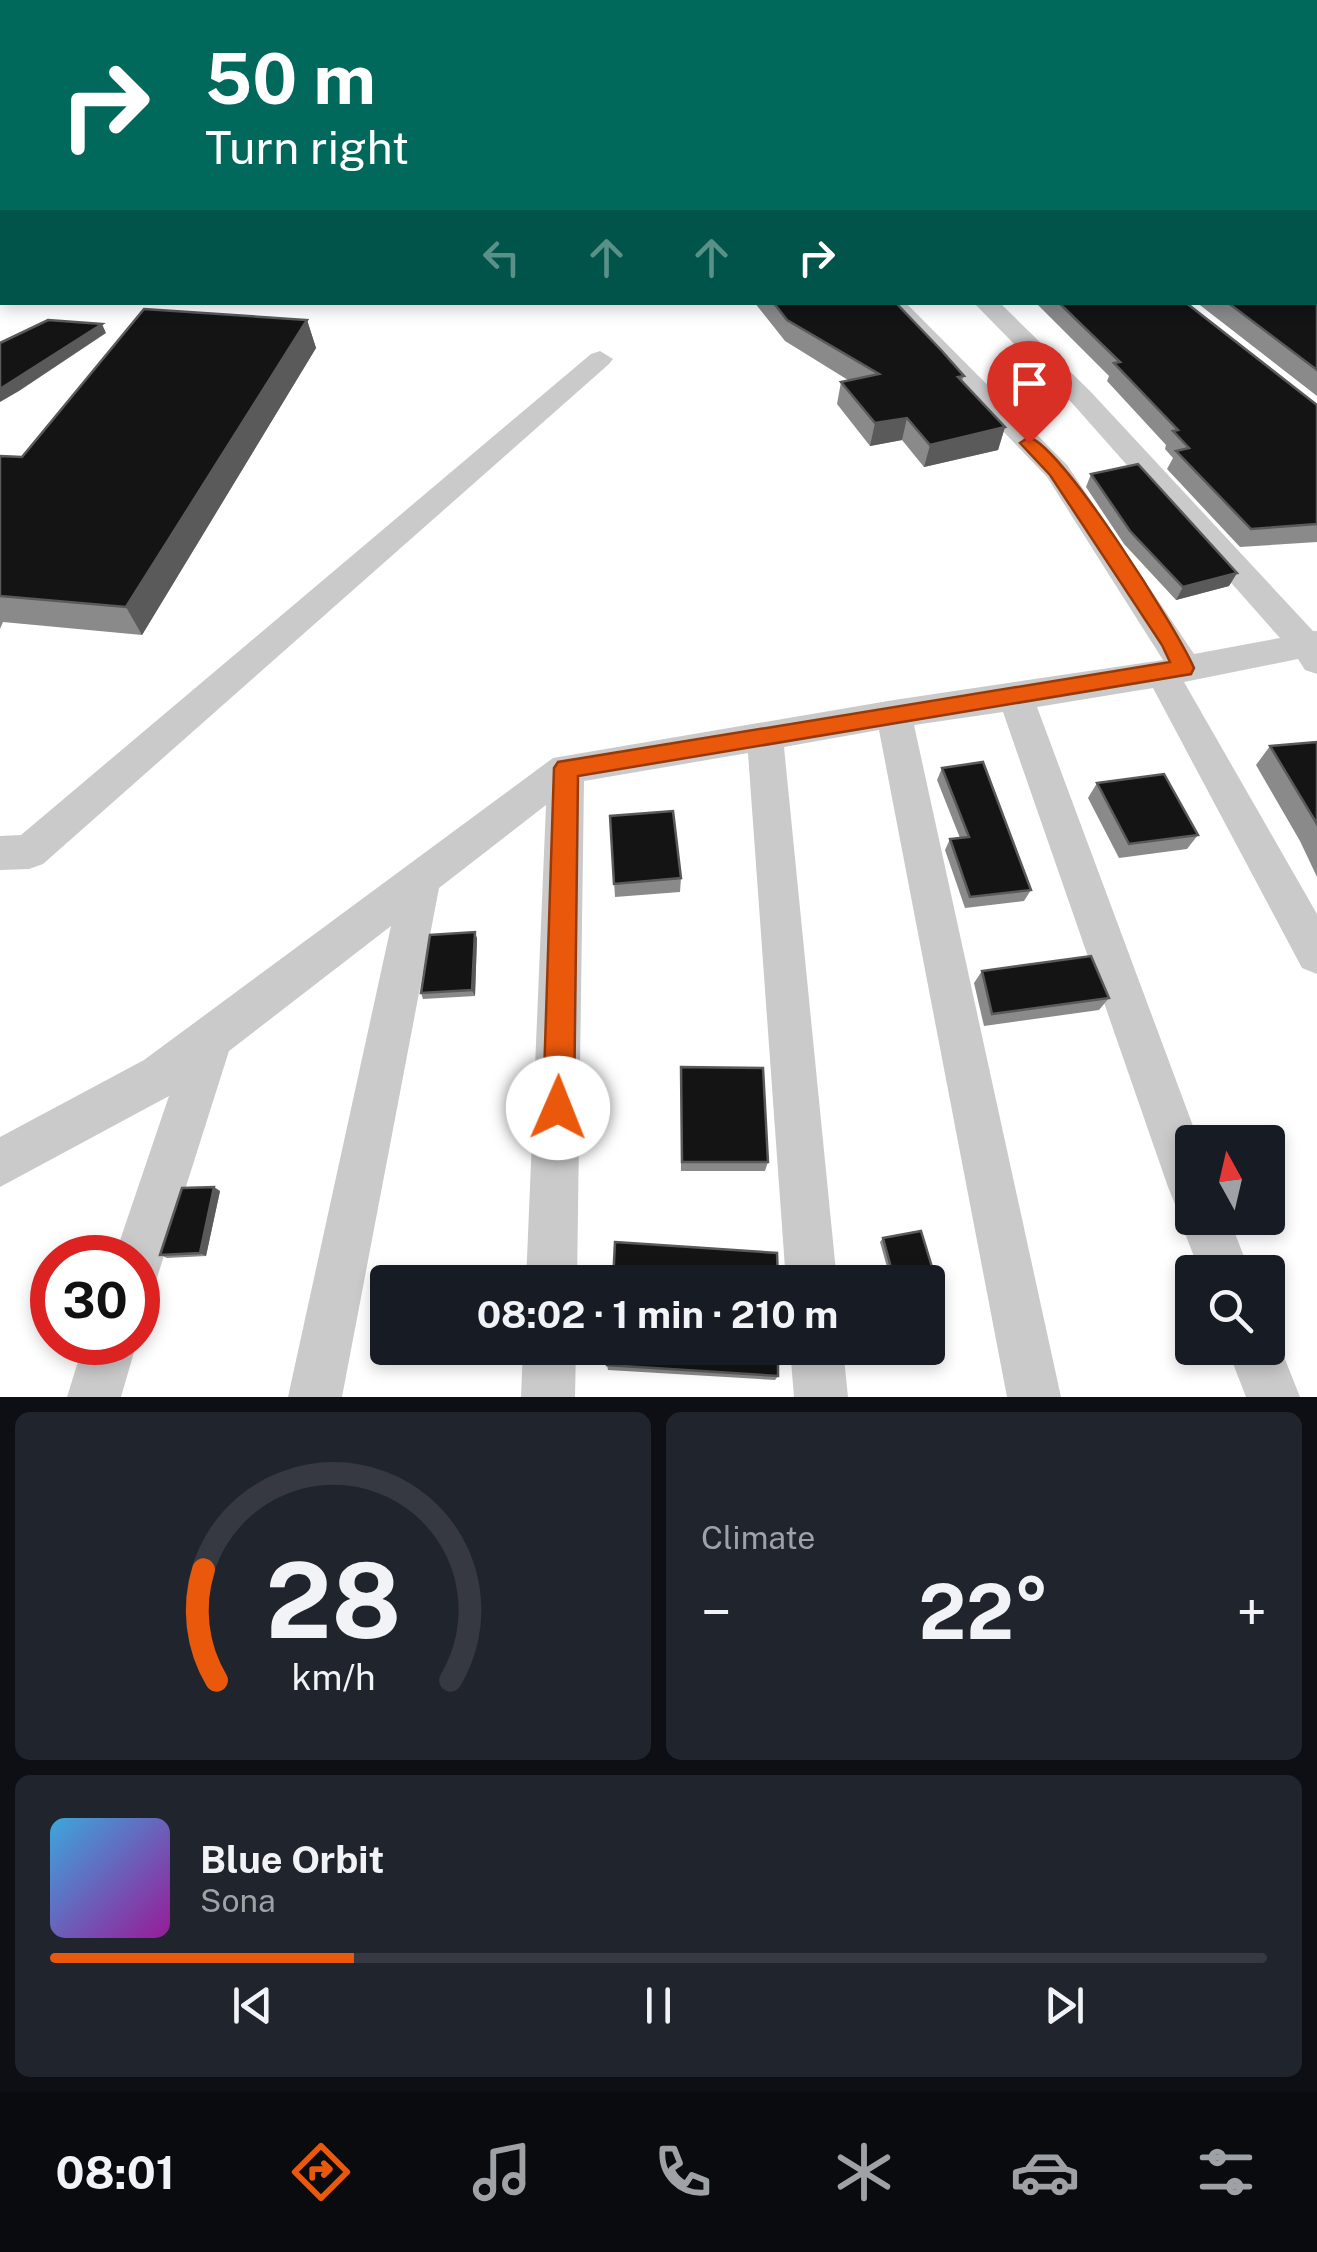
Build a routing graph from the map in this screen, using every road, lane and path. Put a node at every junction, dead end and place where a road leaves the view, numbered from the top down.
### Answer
1 (894, 305) edge
2 (987, 305) edge
3 (600, 358) dead end
4 (1313, 650) edge
5 (1172, 671) junction
6 (1016, 696) junction
7 (894, 714) junction
8 (765, 736) junction
9 (566, 768) junction
10 (0, 854) edge
11 (421, 878) junction
12 (1317, 954) edge
13 (211, 1038) junction
14 (1175, 1142) edge
15 (0, 1164) edge
16 (147, 1235) edge
17 (552, 1265) edge
18 (811, 1265) edge
19 (104, 1365) edge
20 (549, 1365) edge
21 (818, 1365) edge
22 (1261, 1365) edge
23 (94, 1397) edge
24 (315, 1397) edge
25 (548, 1397) edge
26 (821, 1397) edge
27 (1034, 1397) edge
28 (1273, 1397) edge

1 - 5 street
2 - 4 street
3 - 10 street
4 - 5 street
5 - 6 street
5 - 12 street
6 - 7 street
6 - 14 street
7 - 8 street
7 - 27 street
8 - 9 street
8 - 18 street
9 - 11 street
9 - 17 street
11 - 13 street
11 - 24 street
13 - 15 street
13 - 16 street
19 - 23 street
20 - 25 street
21 - 26 street
22 - 28 street

